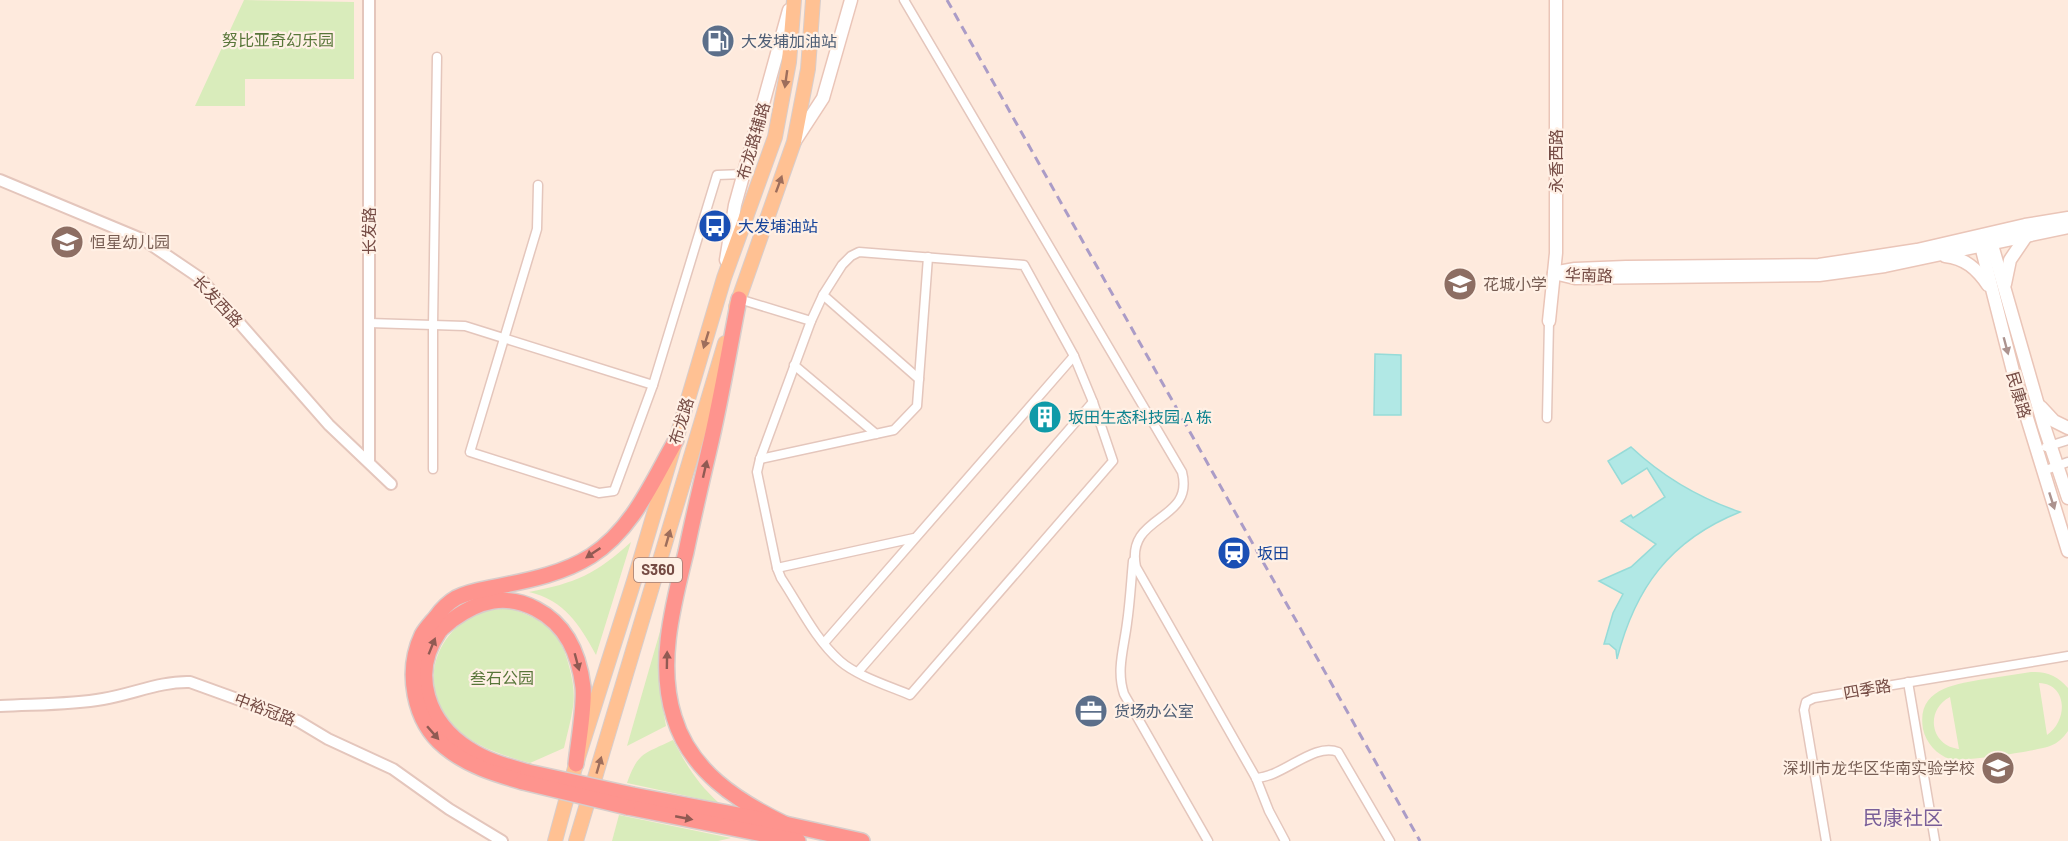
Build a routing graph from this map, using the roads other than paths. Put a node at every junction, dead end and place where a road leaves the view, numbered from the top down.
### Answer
1 (369, 0) edge
2 (793, 0) edge
3 (813, 0) edge
4 (851, 0) edge
5 (904, 0) edge
6 (1556, 0) edge
7 (437, 57) dead end
8 (794, 142) junction
9 (744, 174) junction
10 (0, 180) edge
11 (538, 184) dead end
12 (2068, 218) edge
13 (2068, 227) edge
14 (2027, 235) junction
15 (1985, 240) junction
16 (1938, 255) junction
17 (928, 258) junction
18 (1554, 273) junction
19 (723, 284) junction
20 (1991, 289) junction
21 (2005, 291) junction
22 (823, 295) junction
23 (739, 299) junction
24 (811, 321) junction
25 (1549, 321) joint
26 (369, 323) junction
27 (433, 325) junction
28 (503, 338) junction
29 (1074, 356) junction
30 (794, 365) junction
31 (919, 379) junction
32 (653, 385) junction
33 (2037, 401) junction
34 (1093, 402) junction
35 (1547, 418) dead end
36 (2068, 428) edge
37 (876, 434) junction
38 (676, 440) junction
39 (2068, 440) edge
40 (2051, 446) junction
41 (2036, 451) junction
42 (760, 459) junction
43 (369, 461) junction
44 (2063, 464) edge
45 (433, 469) dead end
46 (2043, 471) junction
47 (391, 484) dead end
48 (2068, 498) edge
49 (915, 538) junction
50 (2068, 551) edge
51 (1134, 555) junction
52 (777, 568) junction
53 (824, 643) junction
54 (2068, 656) edge
55 (858, 672) junction
56 (1908, 682) junction
57 (0, 706) edge
58 (576, 764) junction
59 (525, 777) junction
60 (1256, 778) junction
61 (630, 801) junction
62 (785, 824) junction
63 (502, 841) edge
64 (555, 841) edge
65 (576, 841) edge
66 (798, 841) edge
67 (862, 841) edge
68 (1208, 841) edge
69 (1285, 841) edge
70 (1390, 841) edge
71 (1826, 841) edge
72 (1935, 841) edge

1 - 26 street, 长发路
2 - 9 main road, 布龙路辅路
2 -> 19 main road, 布龙路 / S360
3 - 8 main road, 布龙路 / S360
4 - 8 main road
5 - 51 street
6 - 18 main road, 永香西路
7 - 27 street
23 -> 8 main road, 布龙路 / S360
9 - 19 main road, 布龙路辅路
9 - 32 street
10 - 43 street, 长发西路
11 - 28 street
12 - 15 main road, 华南路
13 - 14 main road, 华南路
14 - 15 main road, 华南路
14 - 21 main road
15 - 16 main road, 华南路
15 - 18 main road, 华南路
15 - 20 main road, 民康路
15 - 21 main road, 民康路
16 - 18 main road, 华南路
16 - 20 main road
17 - 22 street
17 - 29 street
17 - 31 street
18 - 25 main road, 永香西路
19 -> 38 main road, 布龙路 / S360
20 -> 41 main road, 民康路
21 - 33 main road, 民康路
22 - 24 street
22 - 31 street
23 - 24 street
62 -> 23 highway
65 -> 23 main road, 布龙路 / S360
24 - 30 street
25 - 35 street
26 - 27 street
26 - 43 street, 长发路
27 - 28 street
27 - 45 street
28 - 32 street
28 - 32 street
29 - 34 street
29 - 49 street
30 - 37 street
30 - 42 street
31 - 37 street
33 - 36 main road
33 - 40 main road, 民康路
34 - 55 street
34 - 55 street
37 - 42 street
38 - 58 main road, 布龙路 / S360
38 -> 59 highway
39 - 40 street
40 - 41 street
40 - 44 main road, 民康路
41 - 46 main road, 民康路
42 - 52 street
43 - 47 street, 长发西路
44 - 46 street
44 - 48 main road, 民康路
46 -> 50 main road, 民康路
49 - 52 street
49 - 53 street
51 - 60 street
51 - 68 street
52 - 53 street
53 - 55 street
54 - 56 street, 四季路
56 - 71 street, 四季路
56 - 72 street
57 - 63 street, 中裕冠路
59 -> 58 highway
58 - 64 main road, 布龙路 / S360
59 - 61 highway, bridge
60 - 69 street
60 - 70 street
61 - 62 highway
61 -> 66 highway
62 - 67 highway

